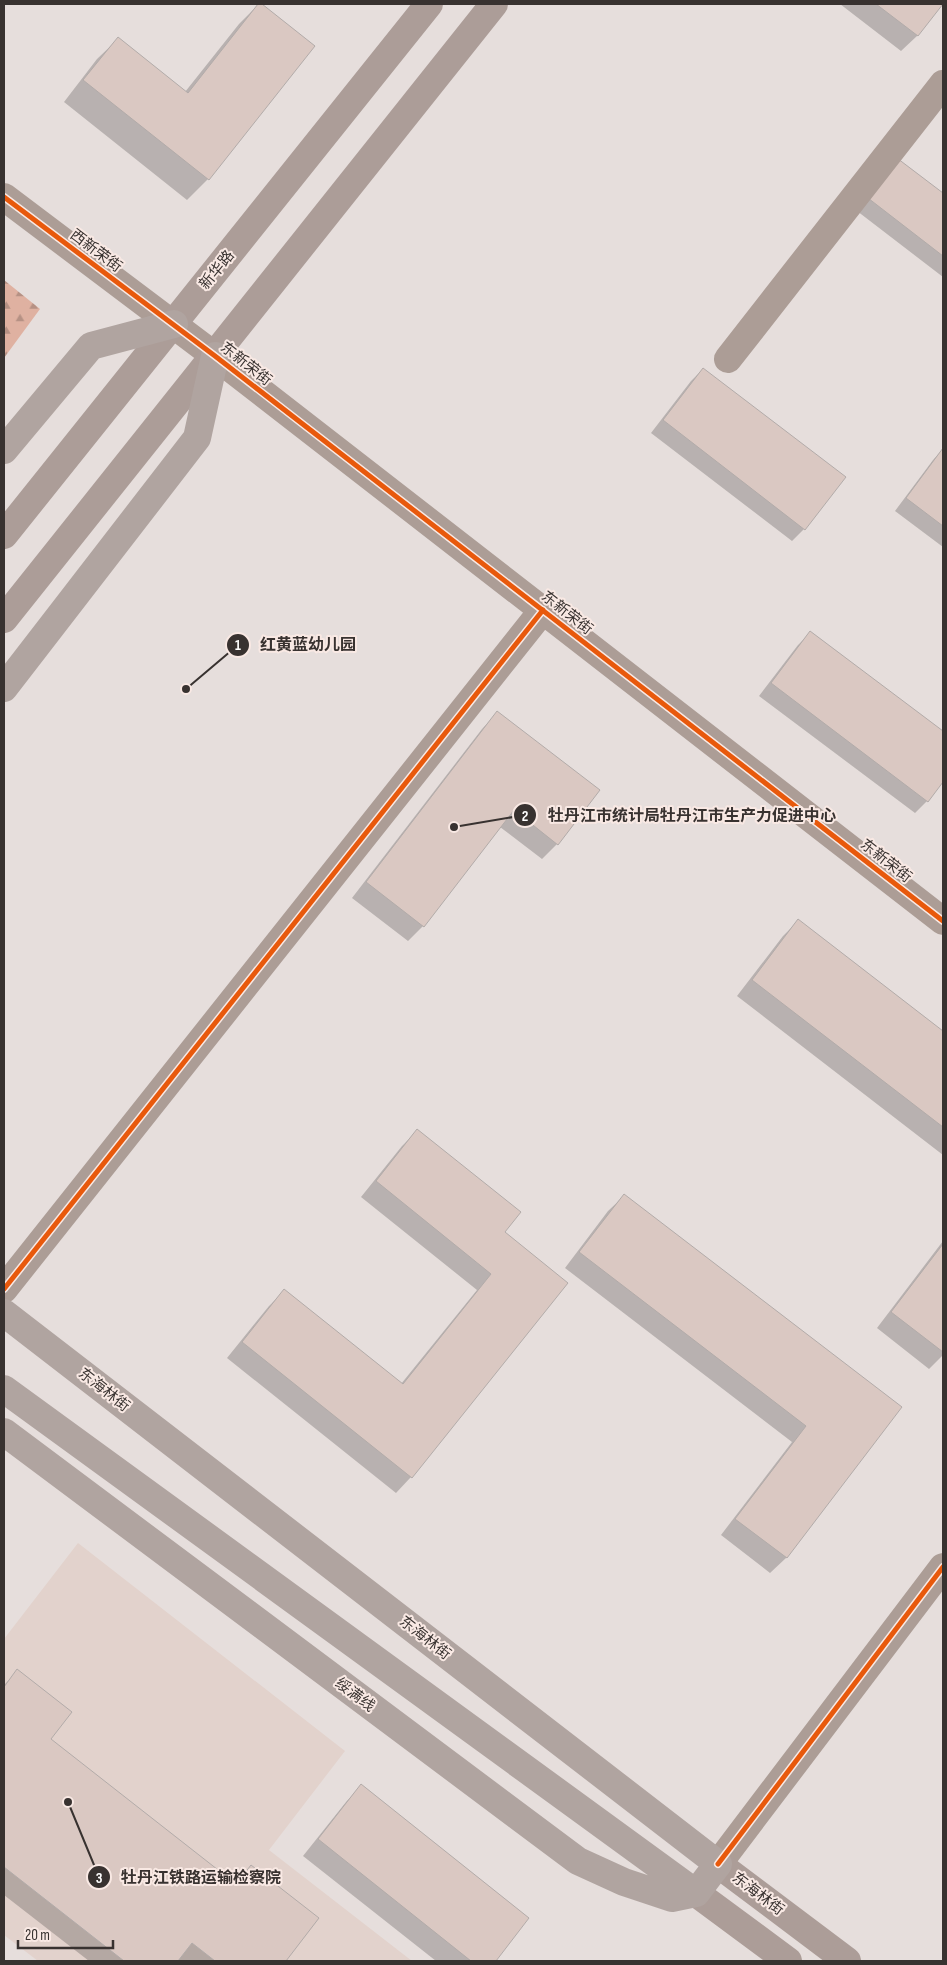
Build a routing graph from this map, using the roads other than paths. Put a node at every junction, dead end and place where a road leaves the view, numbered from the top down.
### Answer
1 (494, 4) edge
2 (423, 9) edge
3 (943, 84) edge
4 (4, 197) edge
5 (174, 324) junction
6 (215, 356) junction
7 (728, 358) dead end
8 (4, 450) edge
9 (4, 535) edge
10 (544, 610) junction
11 (4, 619) edge
12 (4, 688) edge
13 (943, 922) edge
14 (4, 1288) edge
15 (4, 1313) edge
16 (4, 1389) edge
17 (4, 1432) edge
18 (943, 1568) edge
19 (718, 1864) junction
20 (696, 1893) junction
21 (788, 1961) edge
22 (847, 1961) edge

1 - 6 main road
2 - 5 main road, 新华路
3 - 7 street
4 - 5 street, 西新荣街
5 - 6 street, 东新荣街
5 - 8 highway
5 - 9 main road, 新华路
6 - 10 street, 东新荣街
6 - 11 main road
6 - 12 highway
10 - 13 street, 东新荣街
10 - 14 street
15 - 19 highway, 东海林街
16 - 20 highway
17 - 20 highway, 绥满线
18 - 19 street
19 - 20 highway
19 - 22 main road, 东海林街
20 - 21 main road

